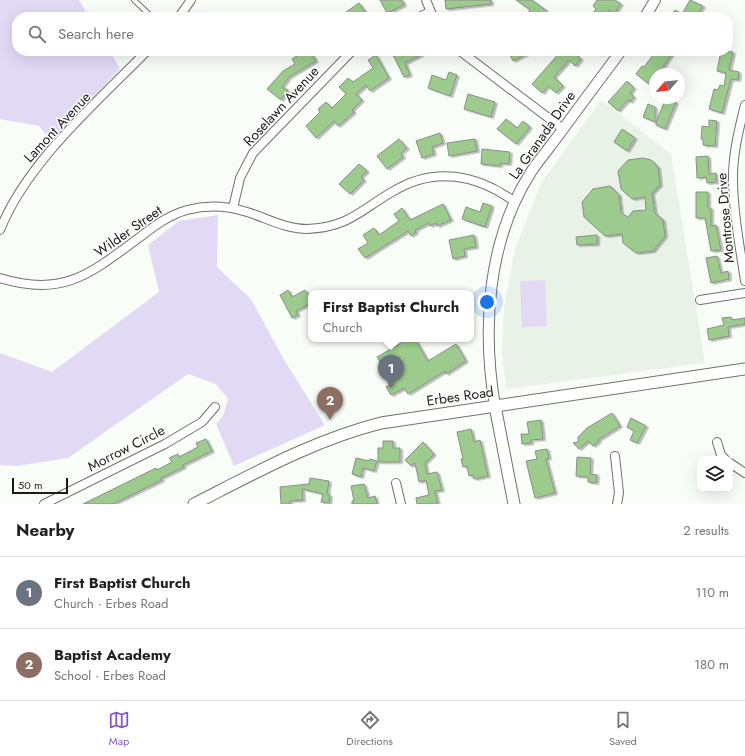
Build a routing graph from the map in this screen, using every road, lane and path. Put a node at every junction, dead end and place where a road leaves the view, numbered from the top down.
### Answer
1 (134, 0) edge
2 (191, 0) edge
3 (426, 0) edge
4 (655, 0) edge
5 (147, 12) edge
6 (183, 12) edge
7 (431, 12) edge
8 (648, 12) edge
9 (142, 56) edge
10 (347, 56) edge
11 (467, 56) edge
12 (617, 56) edge
13 (745, 105) edge
14 (563, 129) junction
15 (516, 202) junction
16 (233, 208) junction
17 (0, 230) edge
18 (0, 278) edge
19 (745, 281) edge
20 (745, 293) edge
21 (700, 300) dead end
22 (745, 369) edge
23 (494, 406) junction
24 (215, 407) dead end
25 (717, 442) dead end
26 (616, 456) dead end
27 (722, 456) edge
28 (733, 465) edge
29 (745, 473) edge
30 (396, 483) dead end
31 (44, 504) edge
32 (194, 504) edge
33 (401, 504) edge
34 (514, 504) edge
35 (617, 504) edge

1 - 5 lane
2 - 6 street
3 - 7 street
4 - 8 street
9 - 17 street, Lamont Avenue
10 - 16 street, Roselawn Avenue
11 - 14 street
12 - 14 street, La Granada Drive
13 - 19 street, Montrose Drive
14 - 15 street, La Granada Drive
15 - 16 street, Wilder Street
15 - 23 street, La Granada Drive
16 - 18 street, Wilder Street
20 - 21 street
22 - 23 main road, Erbes Road
23 - 32 main road, Erbes Road
23 - 34 main road, La Granada Drive
24 - 31 street, Morrow Circle
25 - 27 street
26 - 35 street
28 - 29 street
30 - 33 street

